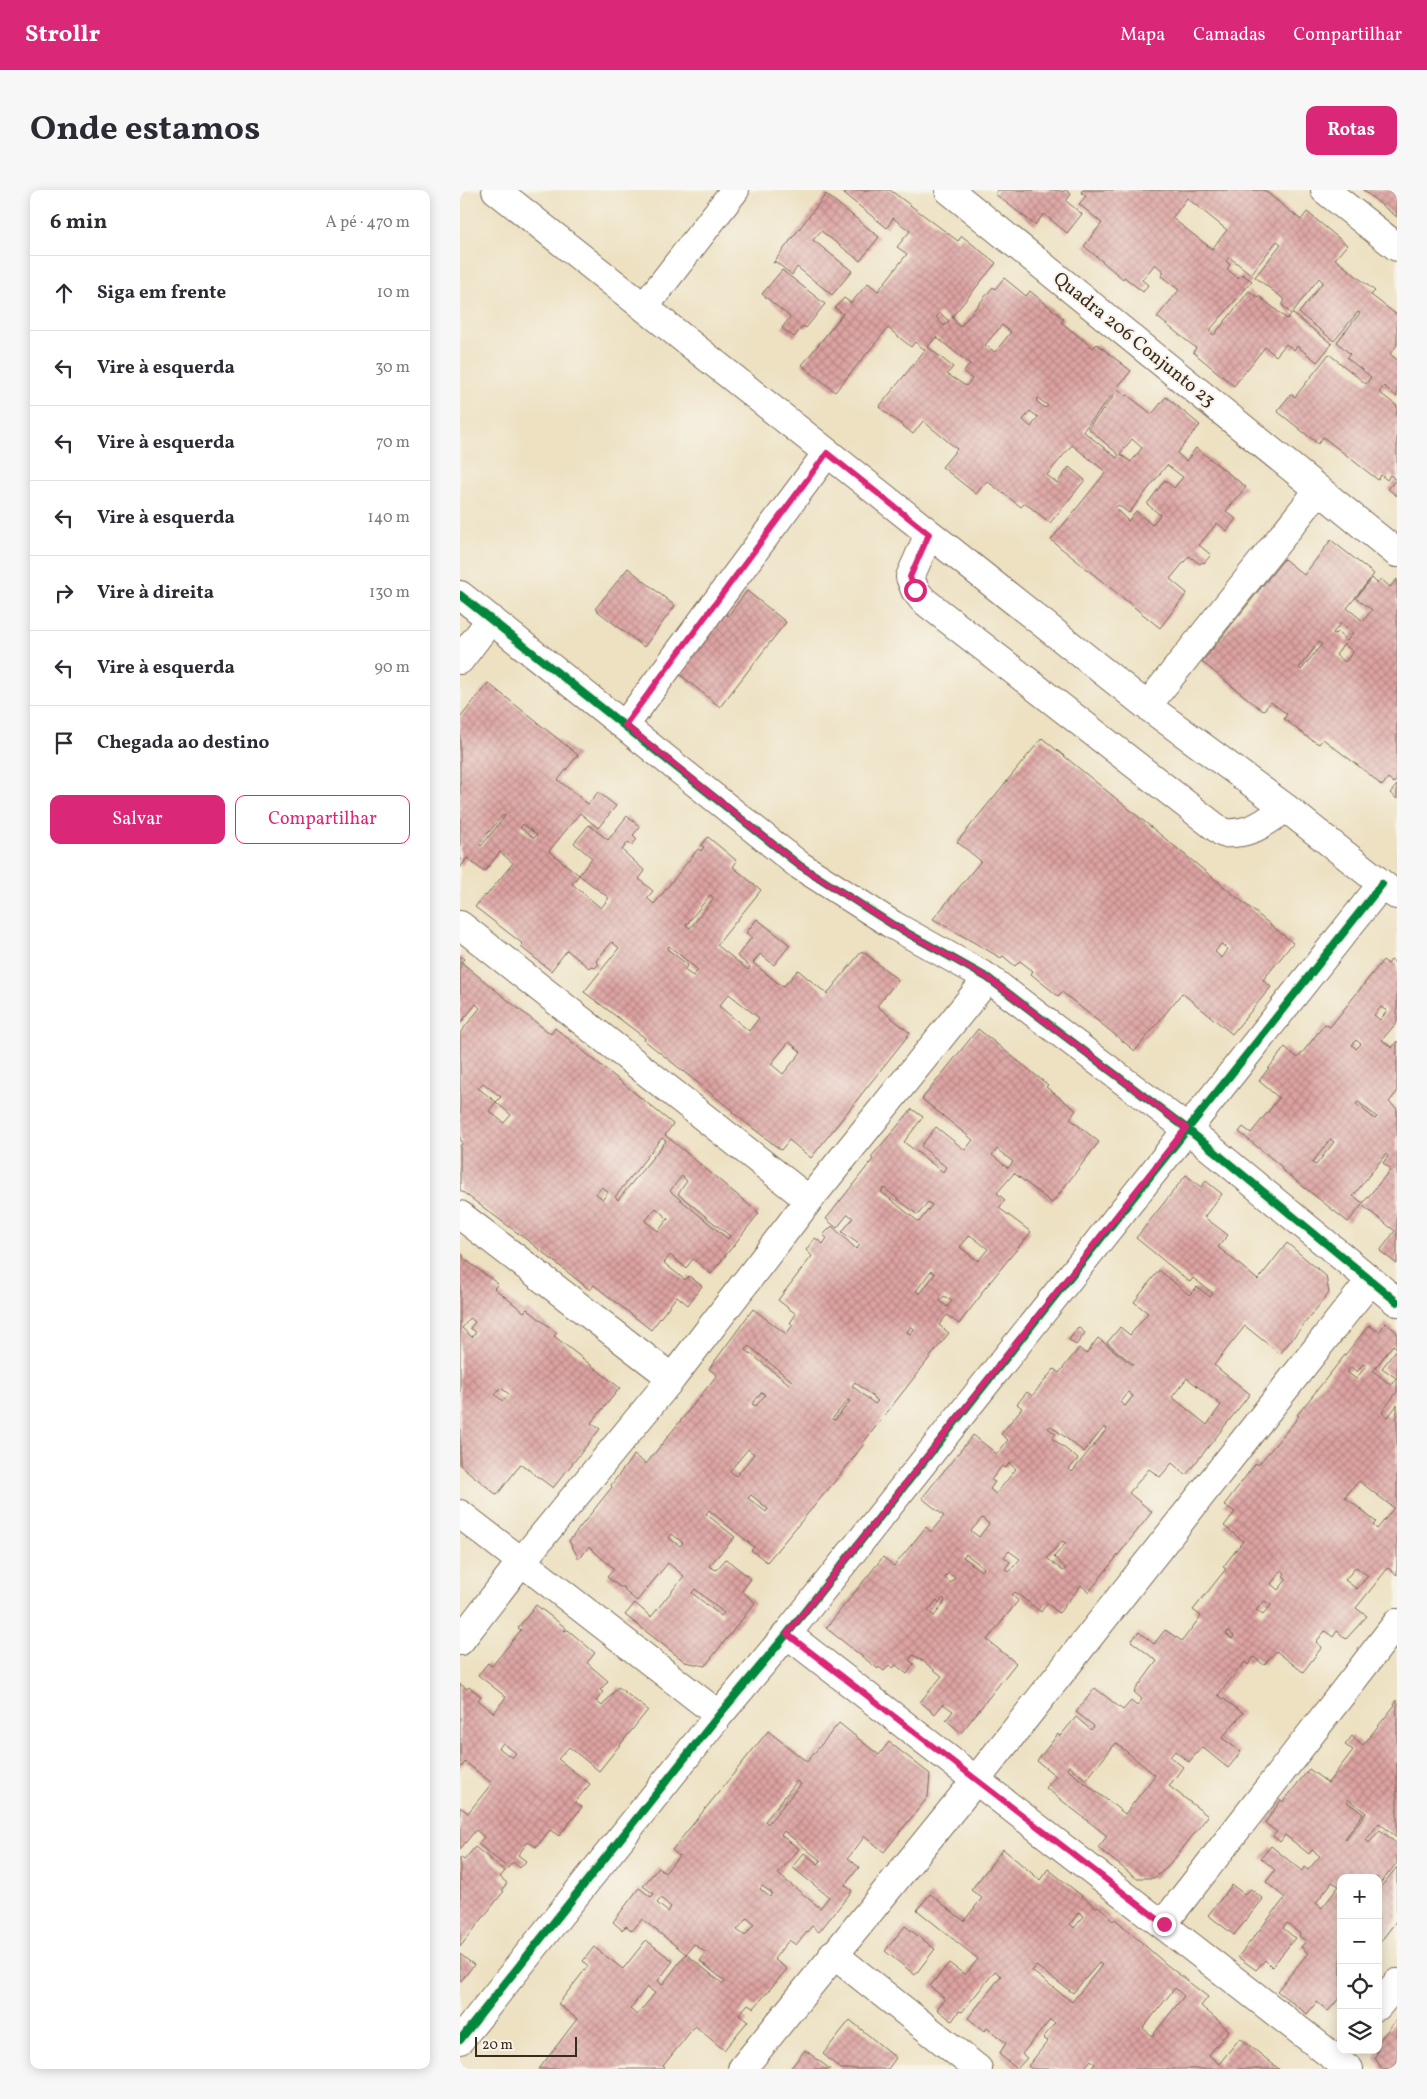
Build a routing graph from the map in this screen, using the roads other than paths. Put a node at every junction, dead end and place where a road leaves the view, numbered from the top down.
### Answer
1 (496, 190) edge
2 (735, 190) edge
3 (949, 190) edge
4 (1325, 190) edge
5 (1397, 247) edge
6 (645, 306) junction
7 (827, 453) junction
8 (1318, 491) junction
9 (929, 534) junction
10 (1397, 553) edge
11 (460, 595) edge
12 (491, 619) junction
13 (460, 660) edge
14 (1147, 706) junction
15 (625, 725) junction
16 (1286, 808) junction
17 (1389, 890) edge
18 (460, 925) edge
19 (988, 978) junction
20 (1186, 1128) junction
21 (809, 1200) junction
22 (460, 1215) edge
23 (1370, 1281) junction
24 (1397, 1302) edge
25 (672, 1378) junction
26 (460, 1514) edge
27 (521, 1562) junction
28 (1397, 1623) edge
29 (787, 1634) junction
30 (460, 1641) edge
31 (719, 1715) junction
32 (976, 1780) junction
33 (1164, 1924) junction
34 (833, 1954) junction
35 (1397, 1982) edge
36 (1382, 2001) edge
37 (460, 2040) edge
38 (1342, 2059) edge
39 (742, 2069) edge
40 (978, 2069) edge

1 - 6 street
2 - 6 street
3 - 8 street, Quadra 206 Conjunto 23
4 - 5 street
6 - 7 street
7 - 9 street
7 - 15 street
8 - 10 street, Quadra 206 Conjunto 23
8 - 14 street
9 - 14 street
9 - 16 street
11 - 12 street
12 - 13 street
12 - 15 street
14 - 16 street
15 - 19 street
16 - 17 street
17 - 20 street
18 - 21 street
19 - 20 street
19 - 21 street
20 - 23 street
20 - 29 street
21 - 25 street
22 - 25 street
23 - 24 street
23 - 32 street
25 - 27 street
26 - 27 street
27 - 30 street
27 - 31 street
28 - 33 street
29 - 31 street
29 - 32 street
31 - 37 street
32 - 33 street
32 - 34 street
33 - 38 street
34 - 39 street
34 - 40 street
35 - 36 street

